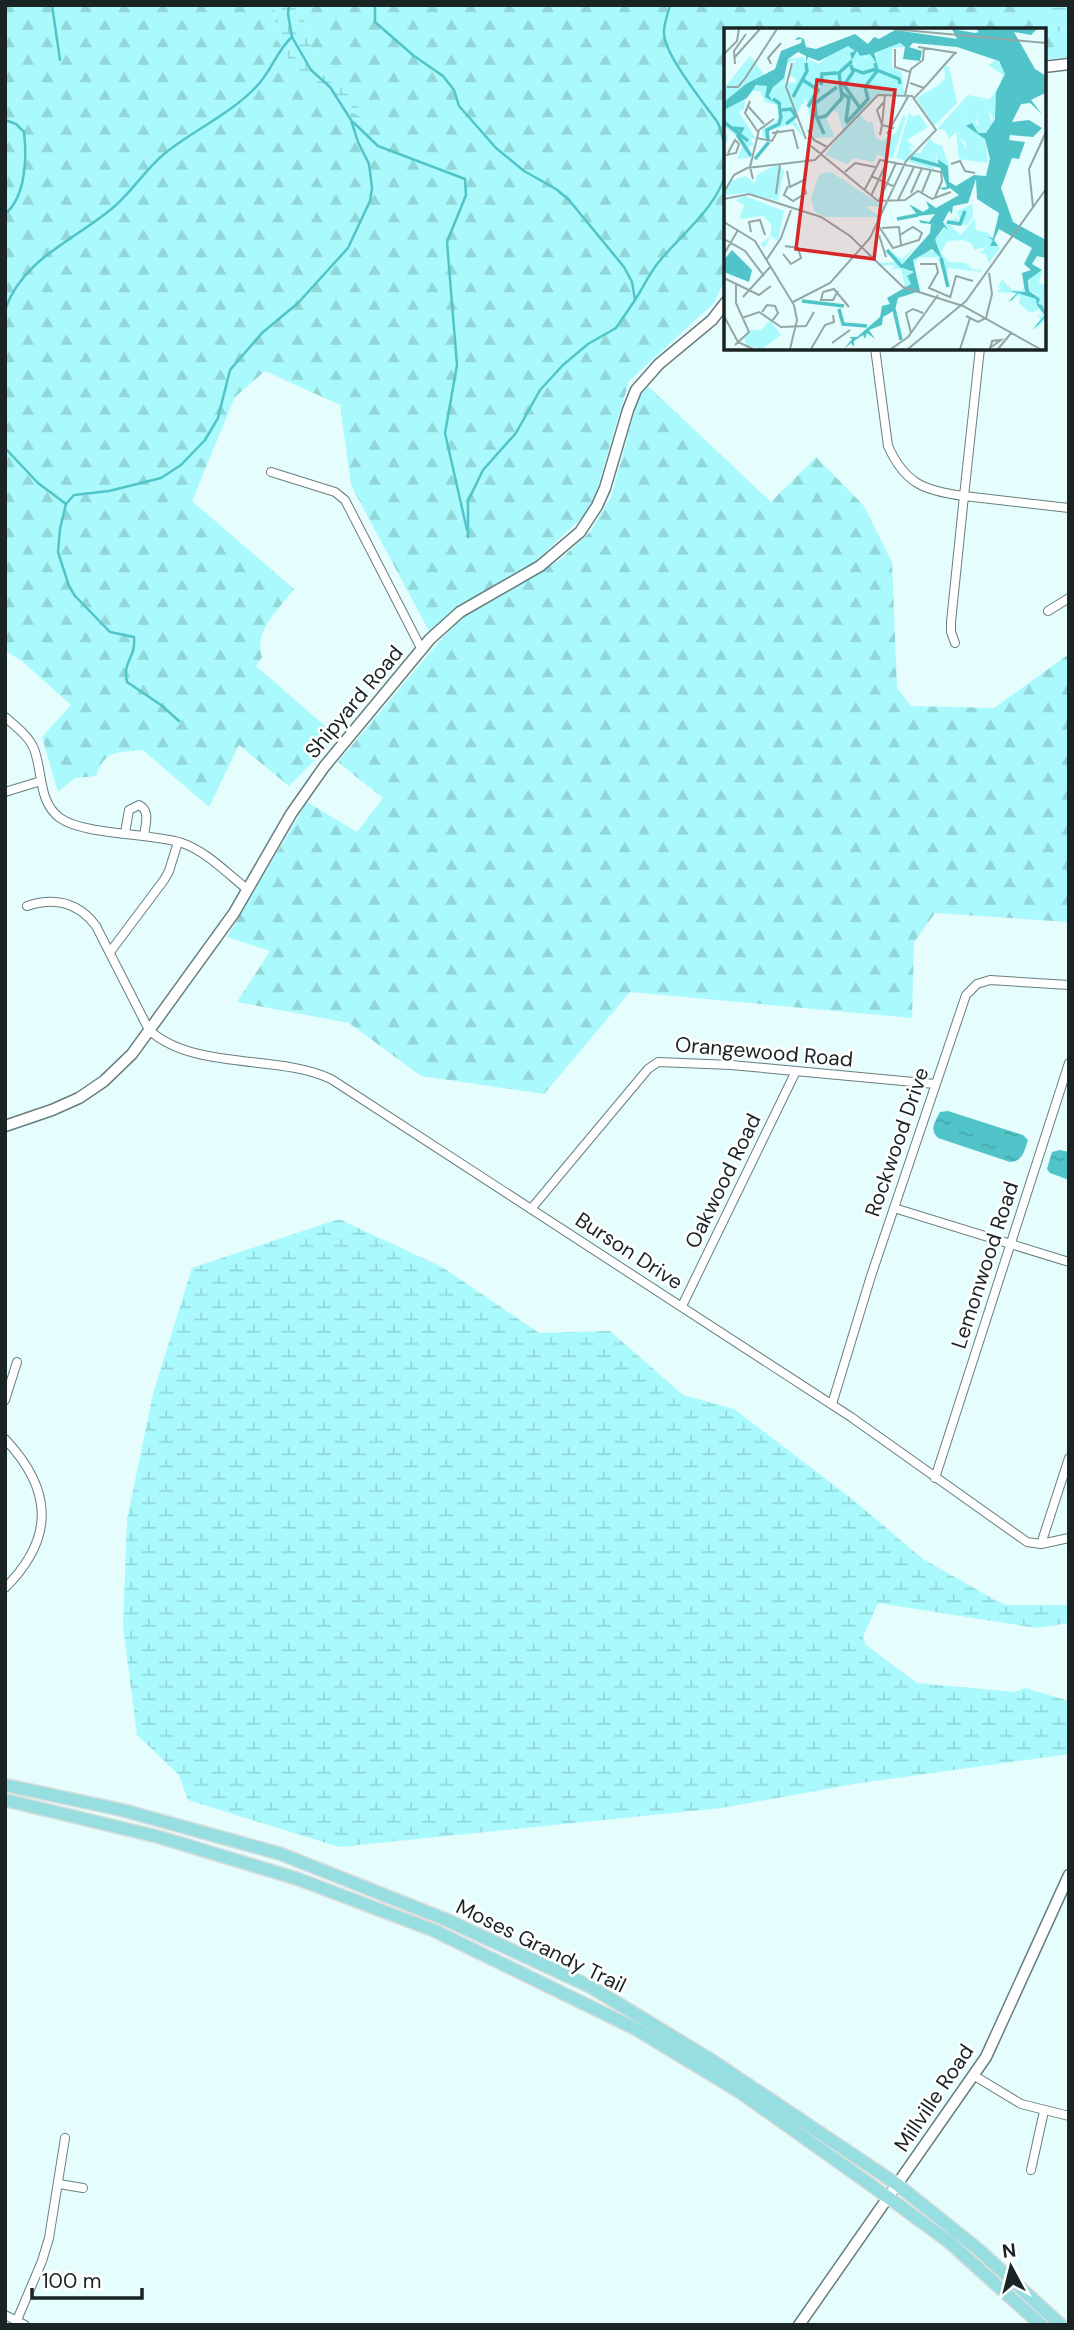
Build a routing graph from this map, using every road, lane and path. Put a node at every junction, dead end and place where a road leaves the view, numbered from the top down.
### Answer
1 (1069, 64) edge
2 (1046, 66) edge
3 (724, 305) edge
4 (875, 350) edge
5 (980, 350) edge
6 (271, 472) dead end
7 (964, 496) junction
8 (1069, 508) edge
9 (1069, 598) edge
10 (1048, 611) dead end
11 (955, 643) dead end
12 (422, 650) junction
13 (5, 717) edge
14 (41, 781) junction
15 (5, 792) edge
16 (125, 833) junction
17 (144, 836) junction
18 (178, 842) junction
19 (248, 890) junction
20 (27, 906) dead end
21 (110, 952) junction
22 (1069, 985) edge
23 (149, 1030) junction
24 (1069, 1063) edge
25 (796, 1072) junction
26 (935, 1084) junction
27 (5, 1126) edge
28 (894, 1208) junction
29 (531, 1209) junction
30 (1011, 1244) junction
31 (1069, 1262) edge
32 (682, 1306) junction
33 (17, 1362) dead end
34 (5, 1400) edge
35 (832, 1404) junction
36 (5, 1439) edge
37 (1069, 1458) edge
38 (935, 1478) junction
39 (1069, 1538) edge
40 (1041, 1544) junction
41 (5, 1588) edge
42 (5, 1785) edge
43 (5, 1800) edge
44 (1069, 1875) edge
45 (973, 2075) junction
46 (1044, 2111) junction
47 (1069, 2116) edge
48 (65, 2138) dead end
49 (1031, 2170) dead end
50 (59, 2184) junction
51 (898, 2185) junction
52 (83, 2188) dead end
53 (889, 2198) junction
54 (5, 2315) edge
55 (21, 2322) edge
56 (799, 2325) edge
57 (1041, 2325) edge
58 (1061, 2325) edge

1 - 2 street
3 - 12 street, Shipyard Road
4 - 7 street
5 - 7 street
6 - 12 street
7 - 8 street
7 - 11 street
9 - 10 street
12 - 19 street, Shipyard Road
13 - 14 street
14 - 15 street
14 - 16 street
16 - 17 street
16 - 17 street
17 - 18 street
18 - 19 street
18 - 21 street
19 - 23 street, Shipyard Road
20 - 21 street
21 - 23 street
22 - 26 street, Rockwood Drive
23 - 27 street, Shipyard Road
23 - 29 street, Burson Drive
24 - 30 street, Lemonwood Road
25 - 26 street, Orangewood Road
25 - 29 street, Orangewood Road
25 - 32 street, Oakwood Road
26 - 28 street, Rockwood Drive
28 - 30 street
28 - 35 street, Rockwood Drive
29 - 32 street, Burson Drive
30 - 31 street
30 - 38 street, Lemonwood Road
32 - 35 street, Burson Drive
33 - 34 street
35 - 38 street, Burson Drive
36 - 41 street
37 - 40 street
38 - 40 street, Burson Drive
39 - 40 street
42 - 51 main road, Moses Grandy Trail
43 - 53 main road, Moses Grandy Trail
44 - 45 street, Millville Road
45 - 46 street
45 - 51 street, Millville Road
46 - 47 street
46 - 49 street
48 - 50 street
50 - 52 street
50 - 55 street
51 - 53 street, Millville Road
51 - 58 main road, Moses Grandy Trail
53 - 56 street, Millville Road
53 - 57 main road, Moses Grandy Trail
54 - 55 street

